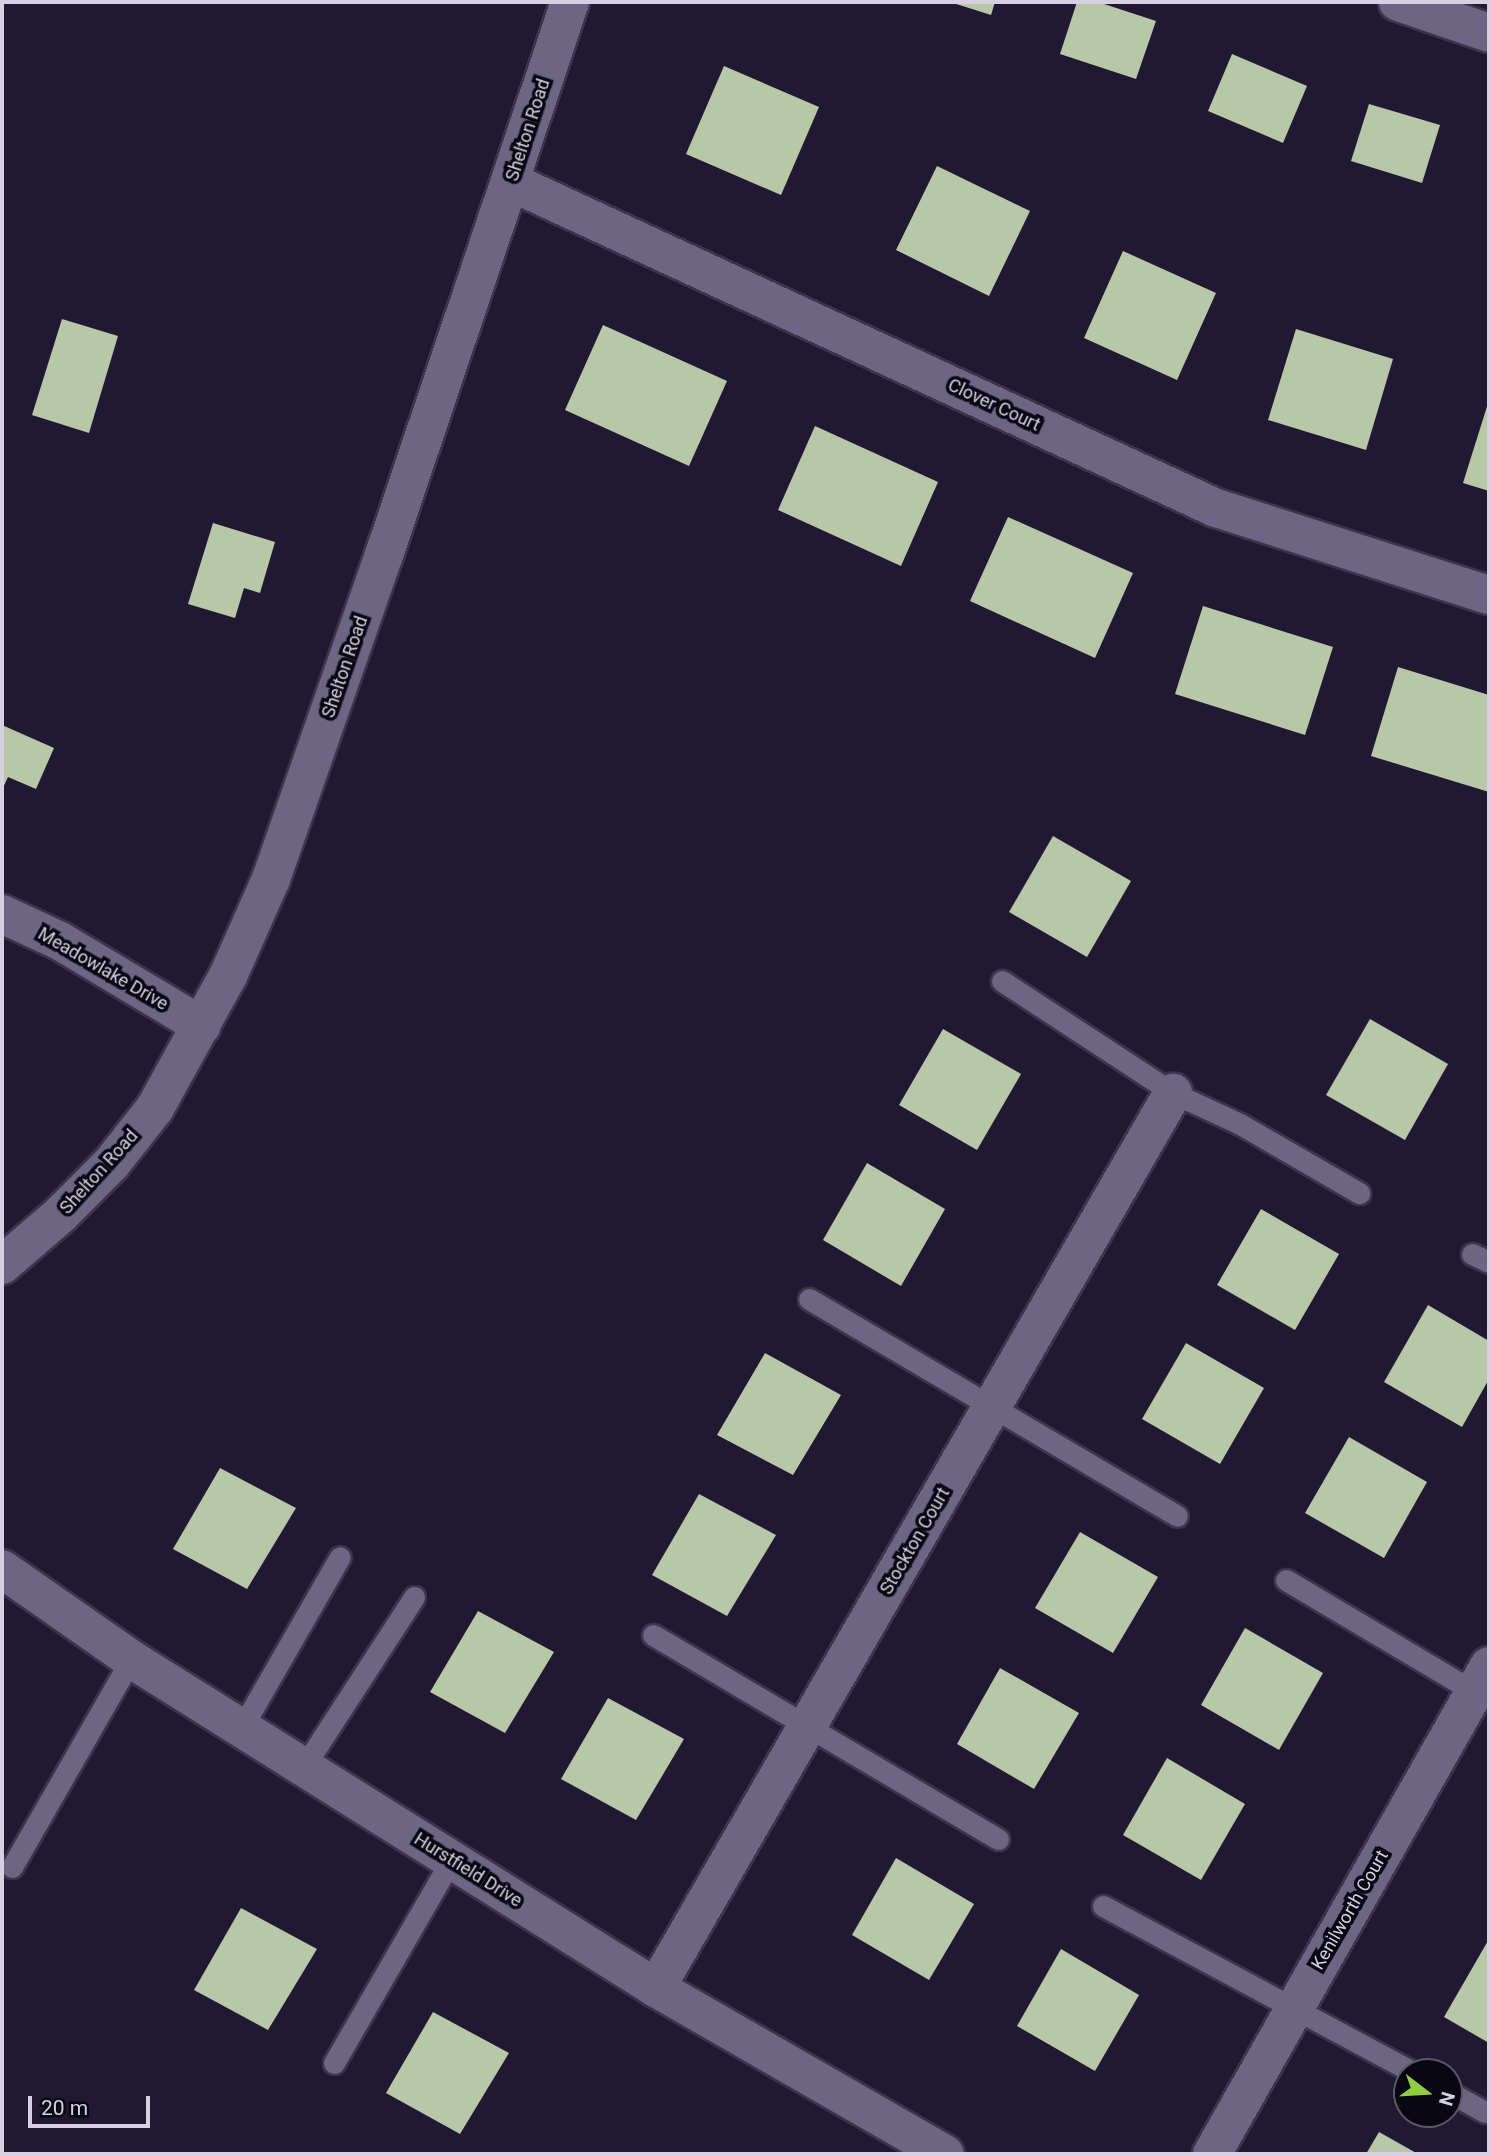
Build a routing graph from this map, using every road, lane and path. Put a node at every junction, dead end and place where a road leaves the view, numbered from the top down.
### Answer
1 (570, 2) edge
2 (1398, 2) edge
3 (1489, 33) edge
4 (512, 182) junction
5 (1489, 595) edge
6 (2, 914) edge
7 (1002, 981) dead end
8 (202, 1026) junction
9 (1173, 1093) junction
10 (1359, 1193) dead end
11 (2, 1265) edge
12 (809, 1300) dead end
13 (993, 1406) junction
14 (1177, 1517) dead end
15 (340, 1557) dead end
16 (2, 1569) edge
17 (1286, 1580) dead end
18 (414, 1597) dead end
19 (653, 1635) dead end
20 (131, 1659) junction
21 (1484, 1686) edge
22 (806, 1728) junction
23 (242, 1729) junction
24 (303, 1768) junction
25 (998, 1839) dead end
26 (451, 1860) junction
27 (12, 1867) dead end
28 (1103, 1906) dead end
29 (656, 1988) junction
30 (1295, 2007) junction
31 (1393, 2061) edge
32 (334, 2063) dead end
33 (1463, 2100) edge
34 (1485, 2112) dead end
35 (923, 2149) edge
36 (1212, 2154) edge

1 - 4 street, Shelton Road
2 - 3 street
4 - 5 street, Clover Court
4 - 8 street, Shelton Road
6 - 8 street, Meadowlake Drive
7 - 9 lane
8 - 11 street, Shelton Road
9 - 10 lane
9 - 13 street, Stockton Court
12 - 13 lane
13 - 14 lane
13 - 22 street, Stockton Court
15 - 23 lane
16 - 20 street, Hurstfield Drive
17 - 21 lane
18 - 24 lane
19 - 22 lane
20 - 23 street, Hurstfield Drive
20 - 27 lane
21 - 30 street, Kenilworth Court
22 - 25 lane
22 - 29 street, Stockton Court
23 - 24 street, Hurstfield Drive
24 - 26 street, Hurstfield Drive
26 - 29 street, Hurstfield Drive
26 - 32 lane
28 - 30 lane
29 - 35 street, Hurstfield Drive
30 - 31 lane
30 - 36 street, Kenilworth Court
33 - 34 lane

